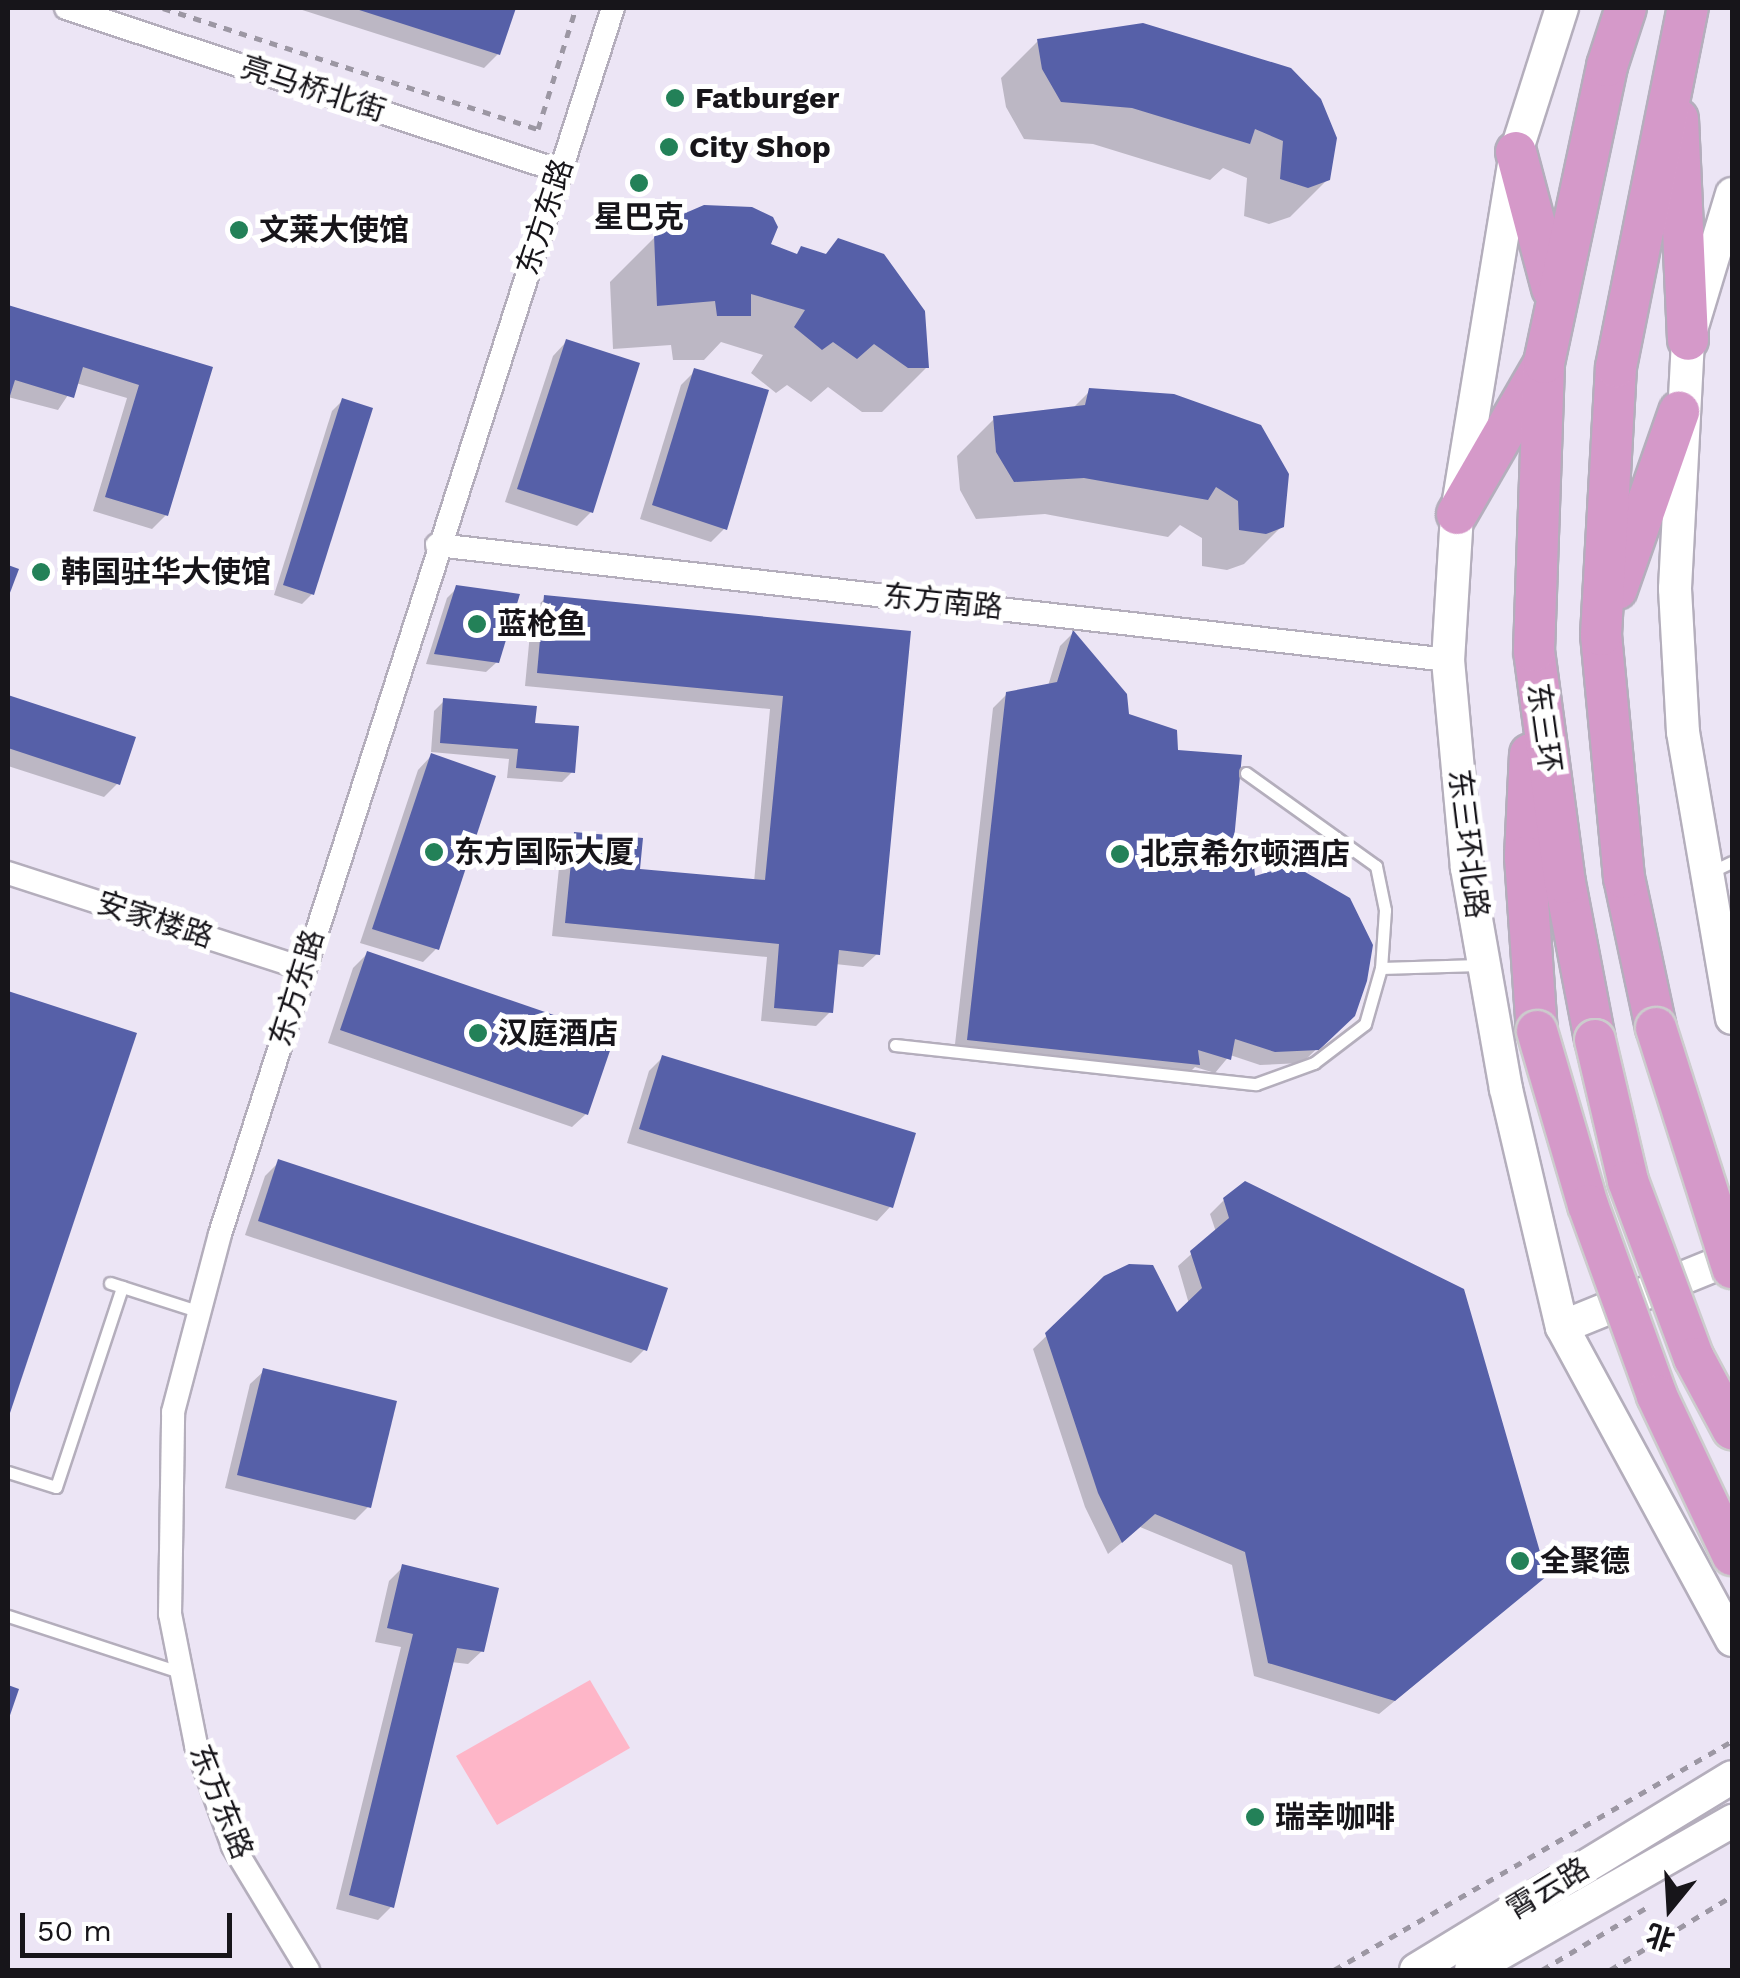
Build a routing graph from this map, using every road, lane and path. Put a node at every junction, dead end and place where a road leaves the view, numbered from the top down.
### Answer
1 (66, 8) edge
2 (163, 8) edge
3 (576, 8) edge
4 (613, 8) edge
5 (1562, 8) edge
6 (1626, 8) edge
7 (1688, 8) edge
8 (1675, 49) junction
9 (1516, 152) junction
10 (560, 171) junction
11 (1732, 194) edge
12 (1554, 295) junction
13 (1688, 340) junction
14 (1544, 363) junction
15 (1680, 412) junction
16 (1457, 514) junction
17 (437, 545) junction
18 (1601, 635) junction
19 (1534, 650) junction
20 (1448, 660) junction
21 (1246, 772) dead end
22 (1720, 868) edge
23 (8, 872) edge
24 (1485, 965) junction
25 (304, 968) junction
26 (1380, 968) junction
27 (1732, 1018) edge
28 (895, 1045) dead end
29 (1732, 1258) edge
30 (1732, 1268) edge
31 (197, 1311) junction
32 (1562, 1327) junction
33 (1732, 1429) edge
34 (8, 1472) edge
35 (1732, 1555) edge
36 (8, 1616) edge
37 (1732, 1640) edge
38 (179, 1672) junction
39 (1732, 1740) edge
40 (1732, 1777) edge
41 (1732, 1821) edge
42 (1732, 1896) edge
43 (1653, 1904) dead end
44 (308, 1970) edge
45 (1334, 1970) edge
46 (1416, 1970) edge
47 (1471, 1970) edge
48 (1542, 1970) edge
49 (1610, 1970) edge

1 - 10 street, 亮马桥北街
2 - 3 path
4 - 10 street, 东方东路
5 - 9 street, 东三环北路
6 - 12 highway, 东三环
7 - 8 highway
8 - 13 highway
8 - 18 highway
9 - 12 highway
9 - 16 street, 东三环北路
10 - 17 street, 东方东路
11 - 13 street
12 - 14 highway, 东三环
13 - 15 street
14 - 16 highway
14 - 19 highway, 东三环
15 - 18 highway
15 - 22 street
16 - 20 street, 东三环北路
17 - 20 street, 东方南路
17 - 25 street, 东方东路
18 - 30 highway, bridge
19 - 33 highway, 东三环, bridge
19 - 35 highway, bridge
20 - 24 street, 东三环北路
21 - 26 lane
22 - 27 street
23 - 25 street, 安家楼路
24 - 26 lane
24 - 32 street, 东三环北路
25 - 31 street, 东方东路
26 - 28 lane
29 - 32 street
31 - 34 lane
31 - 38 street, 东方东路
32 - 37 street, 东三环北路
36 - 38 lane
38 - 44 street, 东方东路
39 - 45 path
40 - 46 street, 霄云路
41 - 47 street, 霄云路
42 - 49 path
43 - 48 path

